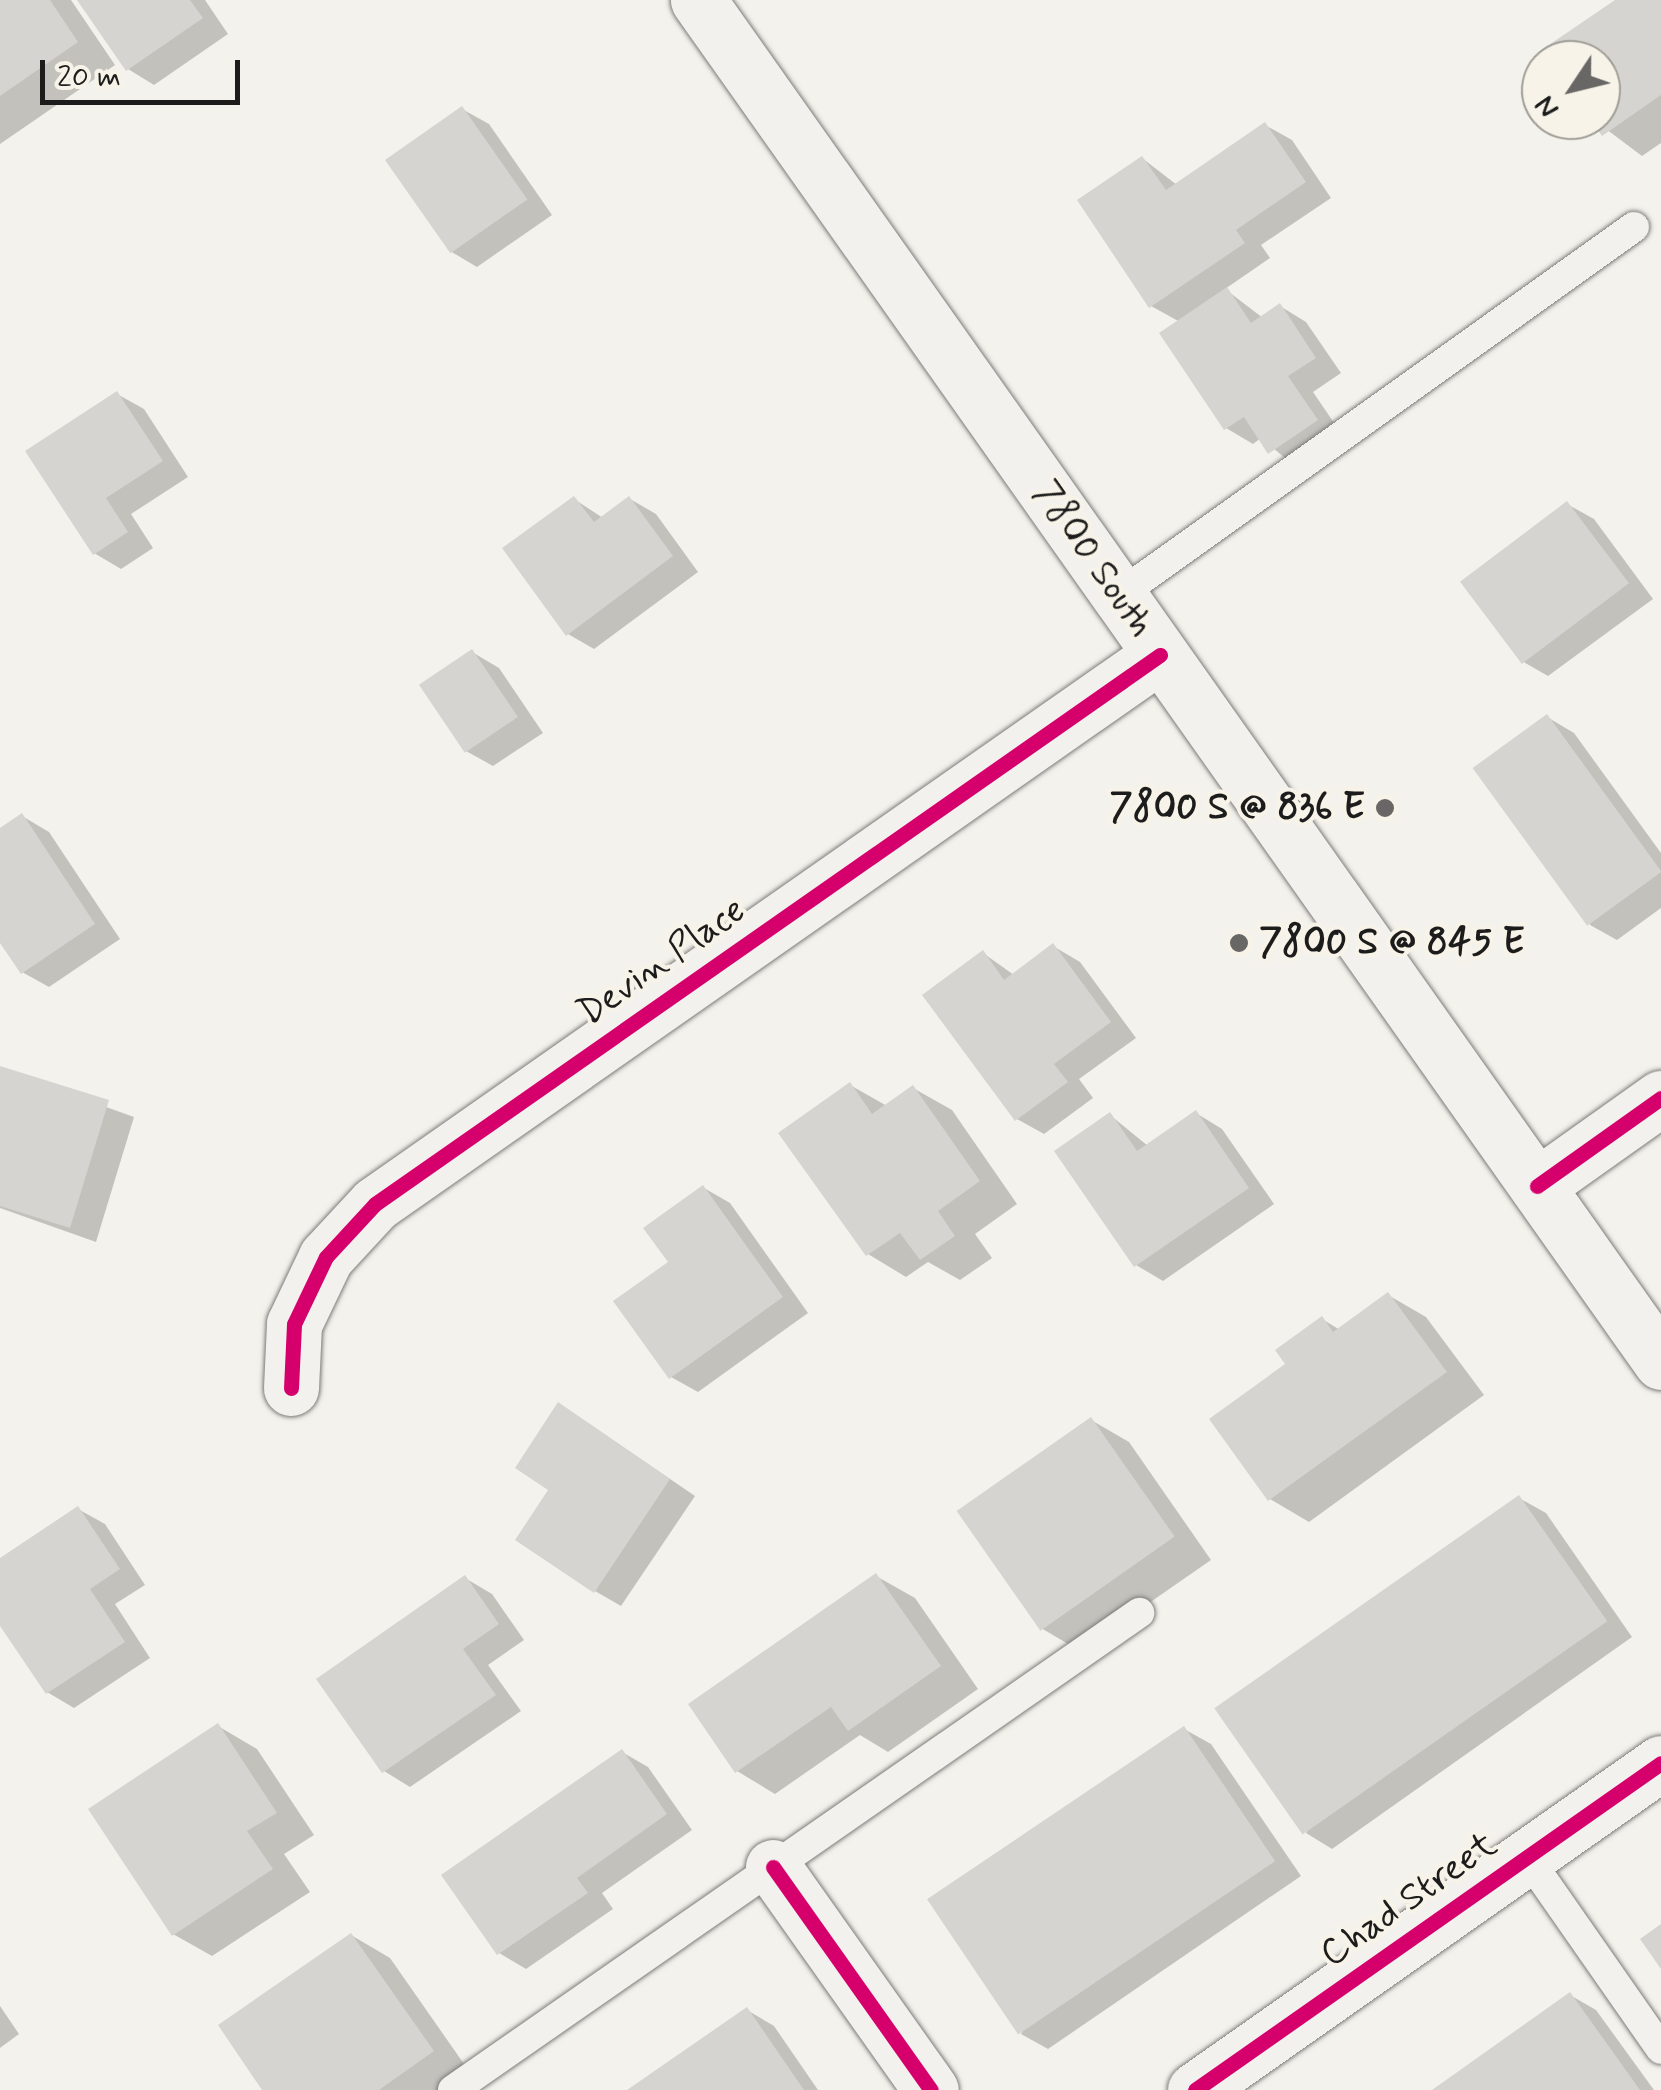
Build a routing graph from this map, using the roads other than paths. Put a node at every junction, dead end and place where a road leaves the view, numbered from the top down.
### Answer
1 (698, 0) edge
2 (1634, 227) dead end
3 (1118, 595) junction
4 (1160, 655) junction
5 (1661, 1098) edge
6 (1536, 1186) junction
7 (1661, 1362) edge
8 (291, 1388) dead end
9 (1139, 1613) dead end
10 (1661, 1764) edge
11 (1527, 1857) junction
12 (773, 1866) junction
13 (1661, 2048) edge
14 (453, 2090) edge
15 (931, 2090) edge
16 (1194, 2090) edge

1 - 3 street, 7800 South
2 - 3 lane
3 - 4 street, 7800 South
4 - 6 street, 7800 South
4 - 8 street, Devin Place
5 - 6 street
6 - 7 street, 7800 South
9 - 12 lane
10 - 11 street, Chad Street
11 - 13 lane
11 - 16 street, Chad Street
12 - 14 lane
12 - 15 street

